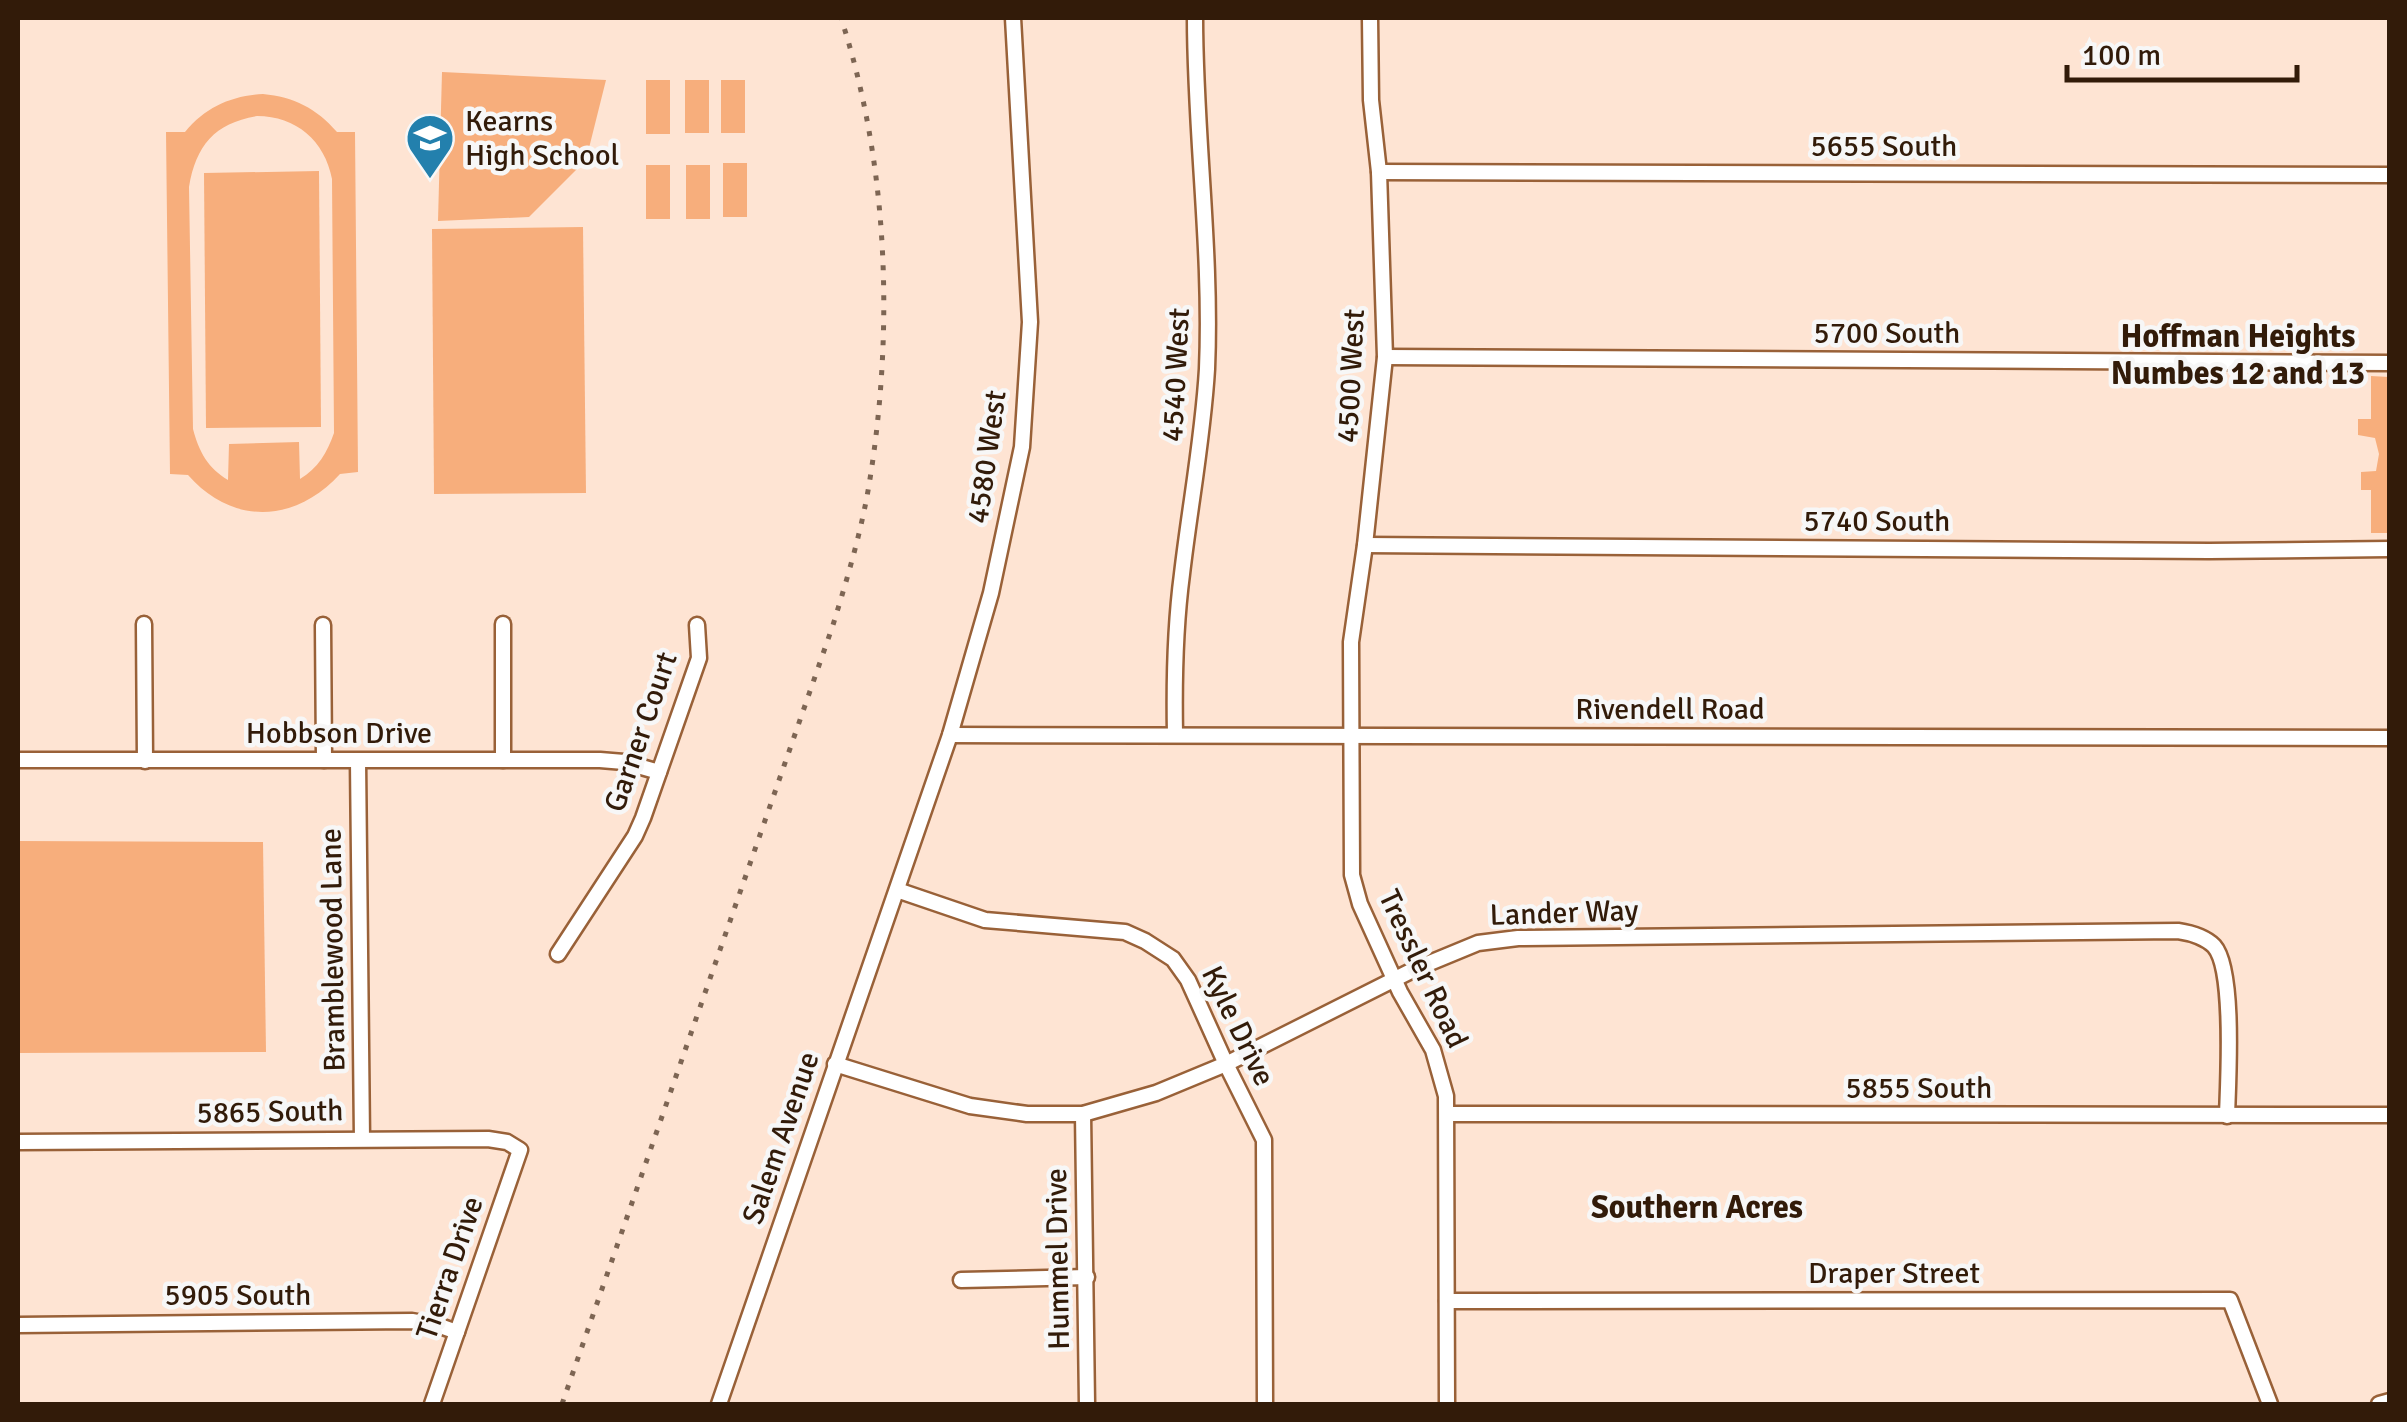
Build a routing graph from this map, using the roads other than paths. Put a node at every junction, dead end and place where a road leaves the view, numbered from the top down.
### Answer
1 (1013, 18) edge
2 (1196, 18) edge
3 (1370, 18) edge
4 (1379, 172) junction
5 (2390, 176) edge
6 (1385, 357) junction
7 (2390, 363) edge
8 (1365, 545) junction
9 (2390, 548) edge
10 (144, 624) dead end
11 (503, 624) dead end
12 (324, 625) dead end
13 (696, 625) dead end
14 (1175, 734) junction
15 (950, 735) junction
16 (1350, 736) junction
17 (2390, 738) edge
18 (18, 760) edge
19 (324, 760) junction
20 (503, 760) junction
21 (145, 761) junction
22 (358, 761) junction
23 (659, 772) junction
24 (897, 890) junction
25 (558, 954) dead end
26 (1396, 980) junction
27 (835, 1064) junction
28 (1226, 1064) junction
29 (1084, 1114) junction
30 (1448, 1114) junction
31 (2390, 1115) edge
32 (2227, 1116) junction
33 (362, 1139) junction
34 (18, 1142) edge
35 (520, 1150) joint
36 (1086, 1278) junction
37 (961, 1280) dead end
38 (1447, 1301) junction
39 (18, 1325) edge
40 (457, 1332) junction
41 (2390, 1400) edge
42 (432, 1404) edge
43 (720, 1404) edge
44 (1088, 1404) edge
45 (1265, 1404) edge
46 (1446, 1404) edge
47 (2270, 1404) edge
48 (2379, 1404) edge

1 - 15 street, 4580 West
2 - 14 street, 4540 West
3 - 4 street, 4500 West
4 - 5 street, 5655 South
4 - 6 street, 4500 West
6 - 7 street, 5700 South
6 - 8 street, 4500 West
8 - 9 street, 5740 South
8 - 16 street, 4500 West
10 - 21 street
11 - 20 street
12 - 19 street
13 - 23 street, Garner Court
14 - 15 street, Rivendell Road
14 - 16 street, Rivendell Road
15 - 24 street, 4580 West
16 - 17 street, Rivendell Road
16 - 26 street, Tressler Road
18 - 21 street, Hobbson Drive
19 - 21 street, Hobbson Drive
19 - 22 street, Hobbson Drive
20 - 22 street, Hobbson Drive
20 - 23 street, Hobbson Drive
22 - 33 street, Bramblewood Lane
23 - 25 street, Garner Court
24 - 27 street, Salem Avenue
24 - 28 street, Kyle Drive
26 - 28 street, Lander Way
26 - 30 street, Tressler Road
26 - 32 street, Lander Way
27 - 29 street, Lander Way
27 - 43 street, Salem Avenue
28 - 29 street, Lander Way
28 - 45 street, Kyle Drive
29 - 36 street, Hummel Drive
30 - 32 street, 5855 South
30 - 38 street, Tressler Road
31 - 32 street, 5855 South
33 - 34 street, 5865 South
33 - 35 street, 5865 South
35 - 40 street, Tierra Drive
36 - 37 street
36 - 44 street, Hummel Drive
38 - 46 street, Tressler Road
38 - 47 street, Draper Street
39 - 40 street, 5905 South
40 - 42 street, Tierra Drive
41 - 48 street

